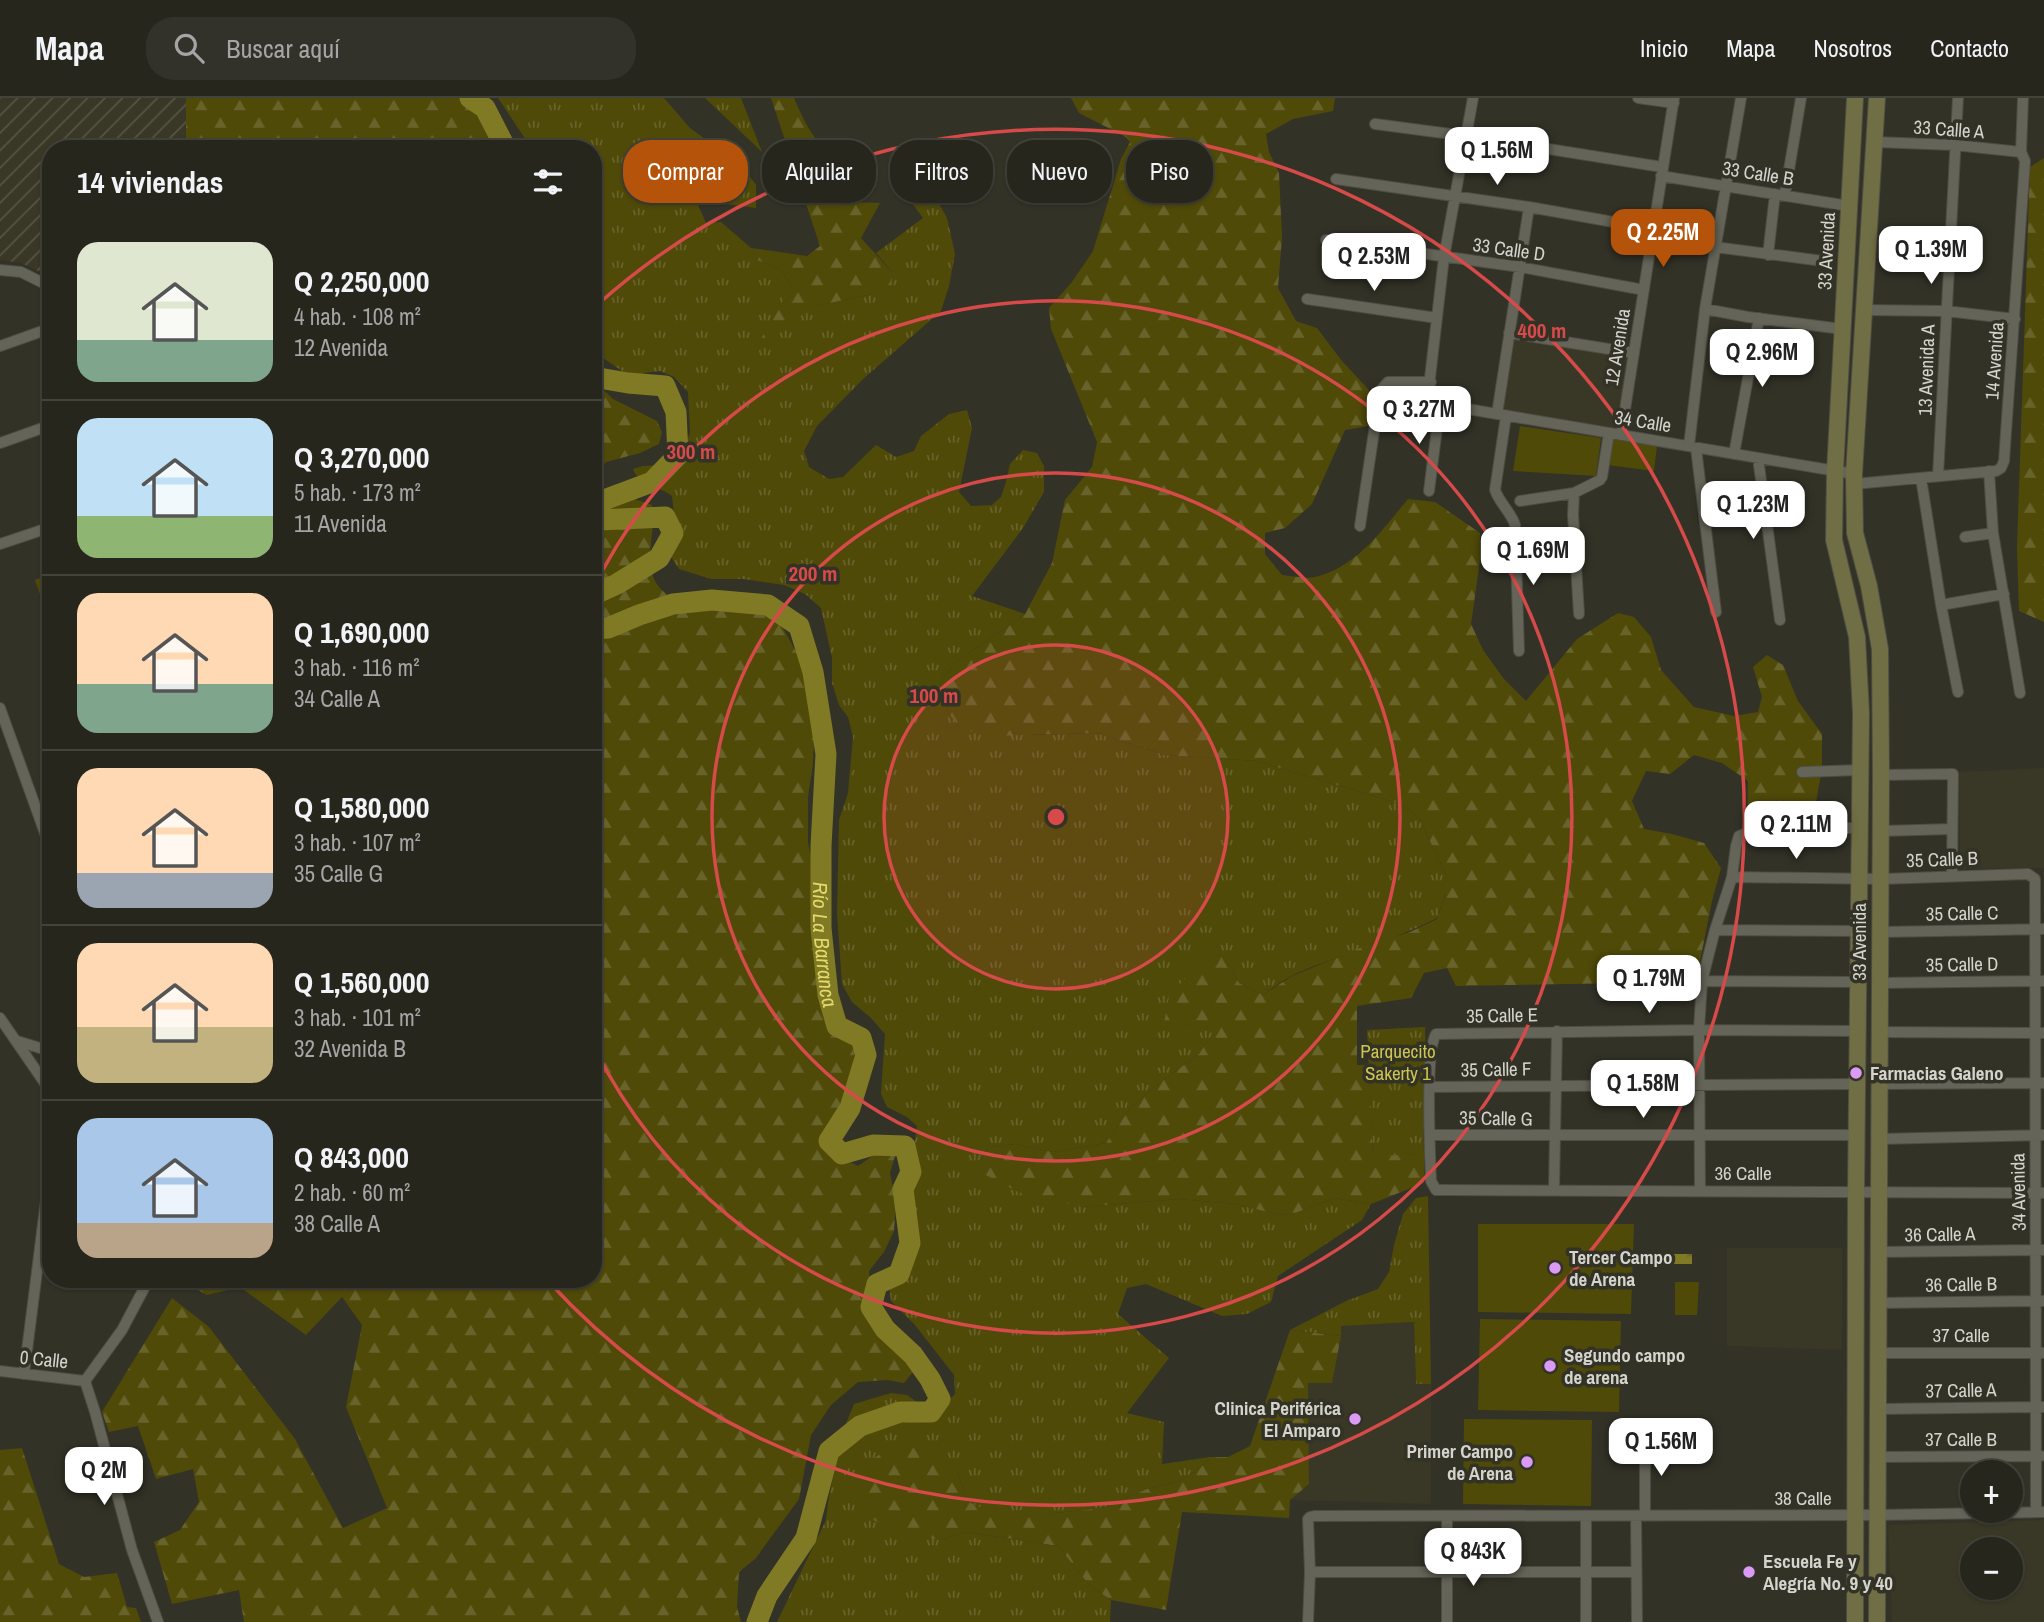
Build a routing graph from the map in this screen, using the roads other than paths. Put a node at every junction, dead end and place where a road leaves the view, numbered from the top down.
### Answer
1 (1473, 98) edge
2 (1638, 98) edge
3 (1741, 98) edge
4 (1801, 98) edge
5 (1855, 98) edge
6 (1877, 98) edge
7 (1958, 98) edge
8 (2023, 98) edge
9 (1674, 100) edge
10 (1375, 124) dead end
11 (1466, 136) junction
12 (1875, 142) junction
13 (1954, 145) junction
14 (2021, 152) junction
15 (1662, 172) junction
16 (1336, 180) dead end
17 (1726, 186) junction
18 (1780, 194) junction
19 (1454, 197) junction
20 (1849, 206) junction
21 (1529, 207) junction
22 (1653, 232) junction
23 (1326, 240) dead end
24 (1715, 247) junction
25 (1768, 255) junction
26 (1444, 257) junction
27 (1823, 261) dead end
28 (1520, 267) junction
29 (0, 270) edge
30 (42, 282) edge
31 (1644, 290) junction
32 (1307, 299) dead end
33 (1705, 309) junction
34 (1864, 310) junction
35 (1946, 311) junction
36 (1437, 318) junction
37 (1759, 318) junction
38 (2015, 320) junction
39 (1842, 329) junction
40 (42, 331) edge
41 (1509, 333) junction
42 (0, 346) edge
43 (1634, 352) junction
44 (1431, 382) junction
45 (1440, 405) junction
46 (1502, 415) junction
47 (42, 428) edge
48 (1609, 433) junction
49 (1621, 435) junction
50 (0, 443) edge
51 (1693, 447) junction
52 (1734, 454) junction
53 (1758, 458) junction
54 (2004, 461) joint
55 (1835, 471) junction
56 (1989, 471) junction
57 (1938, 476) junction
58 (1921, 478) junction
59 (1854, 479) junction
60 (1429, 491) dead end
61 (1574, 493) junction
62 (1520, 501) dead end
63 (1360, 526) dead end
64 (42, 530) edge
65 (1993, 533) junction
66 (1965, 537) dead end
67 (0, 544) edge
68 (2004, 594) junction
69 (1941, 605) junction
70 (1716, 612) dead end
71 (1579, 614) dead end
72 (1780, 620) dead end
73 (1520, 651) dead end
74 (1958, 692) dead end
75 (2020, 693) dead end
76 (0, 708) edge
77 (1860, 770) junction
78 (1802, 772) dead end
79 (1881, 775) junction
80 (42, 825) edge
81 (1860, 828) junction
82 (1952, 829) junction
83 (1881, 831) junction
84 (2028, 874) joint
85 (1952, 875) junction
86 (1732, 877) junction
87 (1859, 878) junction
88 (1881, 878) junction
89 (2039, 929) edge
90 (1715, 930) junction
91 (1858, 931) junction
92 (1881, 932) junction
93 (1702, 981) junction
94 (2040, 981) edge
95 (1858, 982) junction
96 (1880, 984) junction
97 (0, 1018) edge
98 (1699, 1030) junction
99 (1557, 1031) junction
100 (1857, 1031) junction
101 (1880, 1032) junction
102 (2040, 1033) edge
103 (17, 1041) junction
104 (42, 1047) edge
105 (42, 1078) edge
106 (2040, 1083) edge
107 (1857, 1084) junction
108 (1880, 1084) junction
109 (1555, 1086) junction
110 (1699, 1086) junction
111 (1430, 1087) junction
112 (1430, 1135) junction
113 (1699, 1135) junction
114 (1857, 1135) junction
115 (2039, 1135) edge
116 (1555, 1136) junction
117 (1880, 1139) junction
118 (1554, 1189) junction
119 (1700, 1190) junction
120 (1856, 1191) junction
121 (1879, 1192) junction
122 (2040, 1192) edge
123 (42, 1232) edge
124 (2040, 1250) edge
125 (1879, 1252) junction
126 (144, 1288) edge
127 (2040, 1300) edge
128 (1878, 1303) junction
129 (1878, 1353) junction
130 (2040, 1353) edge
131 (0, 1371) edge
132 (24, 1374) junction
133 (85, 1381) junction
134 (2040, 1407) edge
135 (1878, 1409) junction
136 (1645, 1441) dead end
137 (2041, 1456) edge
138 (1878, 1457) junction
139 (2040, 1512) edge
140 (1856, 1515) junction
141 (1447, 1516) junction
142 (1586, 1516) junction
143 (1641, 1516) junction
144 (1877, 1516) junction
145 (1310, 1572) junction
146 (1447, 1572) junction
147 (1586, 1572) junction
148 (1636, 1572) junction
149 (158, 1622) edge
150 (1308, 1622) edge
151 (1447, 1622) edge
152 (1586, 1622) edge
153 (1637, 1622) edge
154 (1855, 1622) edge
155 (1877, 1622) edge

1 - 11 street
2 - 9 street
3 - 17 street
4 - 18 street
5 - 20 street, 33 Avenida
6 - 12 street, 33 Avenida
7 - 13 street, 13 Avenida A
8 - 14 street, 14 Avenida
9 - 15 street, 12 Avenida
10 - 11 street, 33 Calle B
11 - 15 street, 33 Calle B
11 - 19 street
12 - 13 street, 33 Calle A
12 - 34 street, 33 Avenida
13 - 14 street, 33 Calle A
13 - 35 street, 13 Avenida A
14 - 38 street, 14 Avenida
15 - 17 street, 33 Calle B
15 - 22 street, 12 Avenida
16 - 19 street
17 - 18 street, 33 Calle B
17 - 24 street
18 - 20 street, 33 Calle B
18 - 25 street
19 - 21 street
19 - 26 street
20 - 39 street, 33 Avenida
21 - 22 street
21 - 28 street
22 - 24 street
22 - 31 street, 12 Avenida
23 - 26 street, 33 Calle D
24 - 25 street
24 - 33 street
25 - 27 street
26 - 28 street, 33 Calle D
26 - 36 street
28 - 31 street, 33 Calle D
28 - 41 street
29 - 30 street
31 - 43 street, 12 Avenida
32 - 36 street
33 - 37 street
33 - 51 street
34 - 35 street
34 - 59 street, 33 Avenida
35 - 38 street
35 - 57 street, 13 Avenida A
36 - 44 street
37 - 39 street
37 - 52 street
38 - 54 street, 14 Avenida
39 - 55 street, 33 Avenida
40 - 42 street
41 - 43 street
41 - 46 street
43 - 49 street, 12 Avenida
44 - 45 street, 34 Calle
44 - 63 street
45 - 46 street, 34 Calle
45 - 60 street
46 - 48 street, 34 Calle
46 - 73 street
47 - 50 street
48 - 49 street, 34 Calle
48 - 61 street
49 - 51 street, 34 Calle
51 - 52 street, 34 Calle
51 - 70 street
52 - 53 street, 34 Calle
53 - 55 street, 34 Calle
53 - 72 street
54 - 56 street, 34 Calle
55 - 59 street, 34 Calle
55 - 77 street, 33 Avenida
56 - 57 street, 34 Calle
56 - 65 street
57 - 58 street, 34 Calle
58 - 59 street, 34 Calle
58 - 69 street
59 - 79 street, 33 Avenida
61 - 62 street
61 - 71 street
64 - 67 street
65 - 66 street
65 - 68 street
68 - 69 street
68 - 75 street
69 - 74 street
76 - 80 street
77 - 78 street
77 - 81 street, 33 Avenida
79 - 82 street
79 - 83 street, 33 Avenida
81 - 86 street
81 - 87 street, 33 Avenida
82 - 83 street
82 - 85 street
83 - 88 street, 33 Avenida
84 - 85 street, 35 Calle B
84 - 89 street, 34 Avenida
85 - 88 street, 35 Calle B
86 - 87 street, 35 Calle B
86 - 90 street
87 - 88 street, 35 Calle B
87 - 91 street, 33 Avenida
88 - 92 street, 33 Avenida
89 - 92 street, 35 Calle C
89 - 94 street, 34 Avenida
90 - 91 street
90 - 93 street
91 - 95 street, 33 Avenida
92 - 96 street, 33 Avenida
93 - 95 street
93 - 98 street
94 - 96 street, 35 Calle D
94 - 102 street, 34 Avenida
95 - 100 street, 33 Avenida
96 - 101 street, 33 Avenida
97 - 103 street
98 - 99 street, 35 Calle E
98 - 100 street, 35 Calle E
98 - 110 street
99 - 109 street
99 - 111 street, 35 Calle E
100 - 107 street, 33 Avenida
101 - 102 street
101 - 108 street, 33 Avenida
102 - 106 street, 34 Avenida
103 - 104 street
103 - 105 street
106 - 108 street
106 - 115 street, 34 Avenida
107 - 110 street, 35 Calle F
107 - 114 street, 33 Avenida
108 - 117 street, 33 Avenida
109 - 110 street, 35 Calle F
109 - 111 street, 35 Calle F
109 - 116 street
110 - 113 street
111 - 112 street
112 - 116 street, 35 Calle G
112 - 118 street, 36 Calle
113 - 114 street, 35 Calle G
113 - 116 street, 35 Calle G
113 - 119 street
114 - 120 street, 33 Avenida
115 - 117 street
115 - 122 street, 34 Avenida
116 - 118 street
117 - 121 street, 33 Avenida
118 - 119 street, 36 Calle
119 - 120 street, 36 Calle
120 - 121 street, 36 Calle
120 - 140 street, 33 Avenida
121 - 122 street, 36 Calle
121 - 125 street, 33 Avenida
122 - 124 street, 34 Avenida
123 - 132 street
124 - 125 street, 36 Calle A
124 - 127 street, 34 Avenida
125 - 128 street, 33 Avenida
126 - 133 street
127 - 128 street, 36 Calle B
127 - 130 street, 34 Avenida
128 - 129 street, 33 Avenida
129 - 130 street, 37 Calle
129 - 135 street, 33 Avenida
130 - 134 street, 34 Avenida
131 - 132 street, 0 Calle
132 - 133 street, 0 Calle
133 - 149 street
134 - 135 street, 37 Calle A
134 - 137 street, 34 Avenida
135 - 138 street, 33 Avenida
136 - 143 street
137 - 138 street, 37 Calle B
137 - 139 street, 34 Avenida
138 - 144 street, 33 Avenida
139 - 144 street, 38 Calle
140 - 143 street, 38 Calle
140 - 144 street, 38 Calle
140 - 154 street, 33 Avenida
141 - 142 street, 38 Calle
141 - 145 street, 38 Calle
141 - 146 street
142 - 143 street, 38 Calle
142 - 147 street
143 - 148 street
144 - 155 street, 33 Avenida
145 - 146 street
145 - 150 street
146 - 147 street
146 - 151 street
147 - 148 street
147 - 152 street
148 - 153 street

